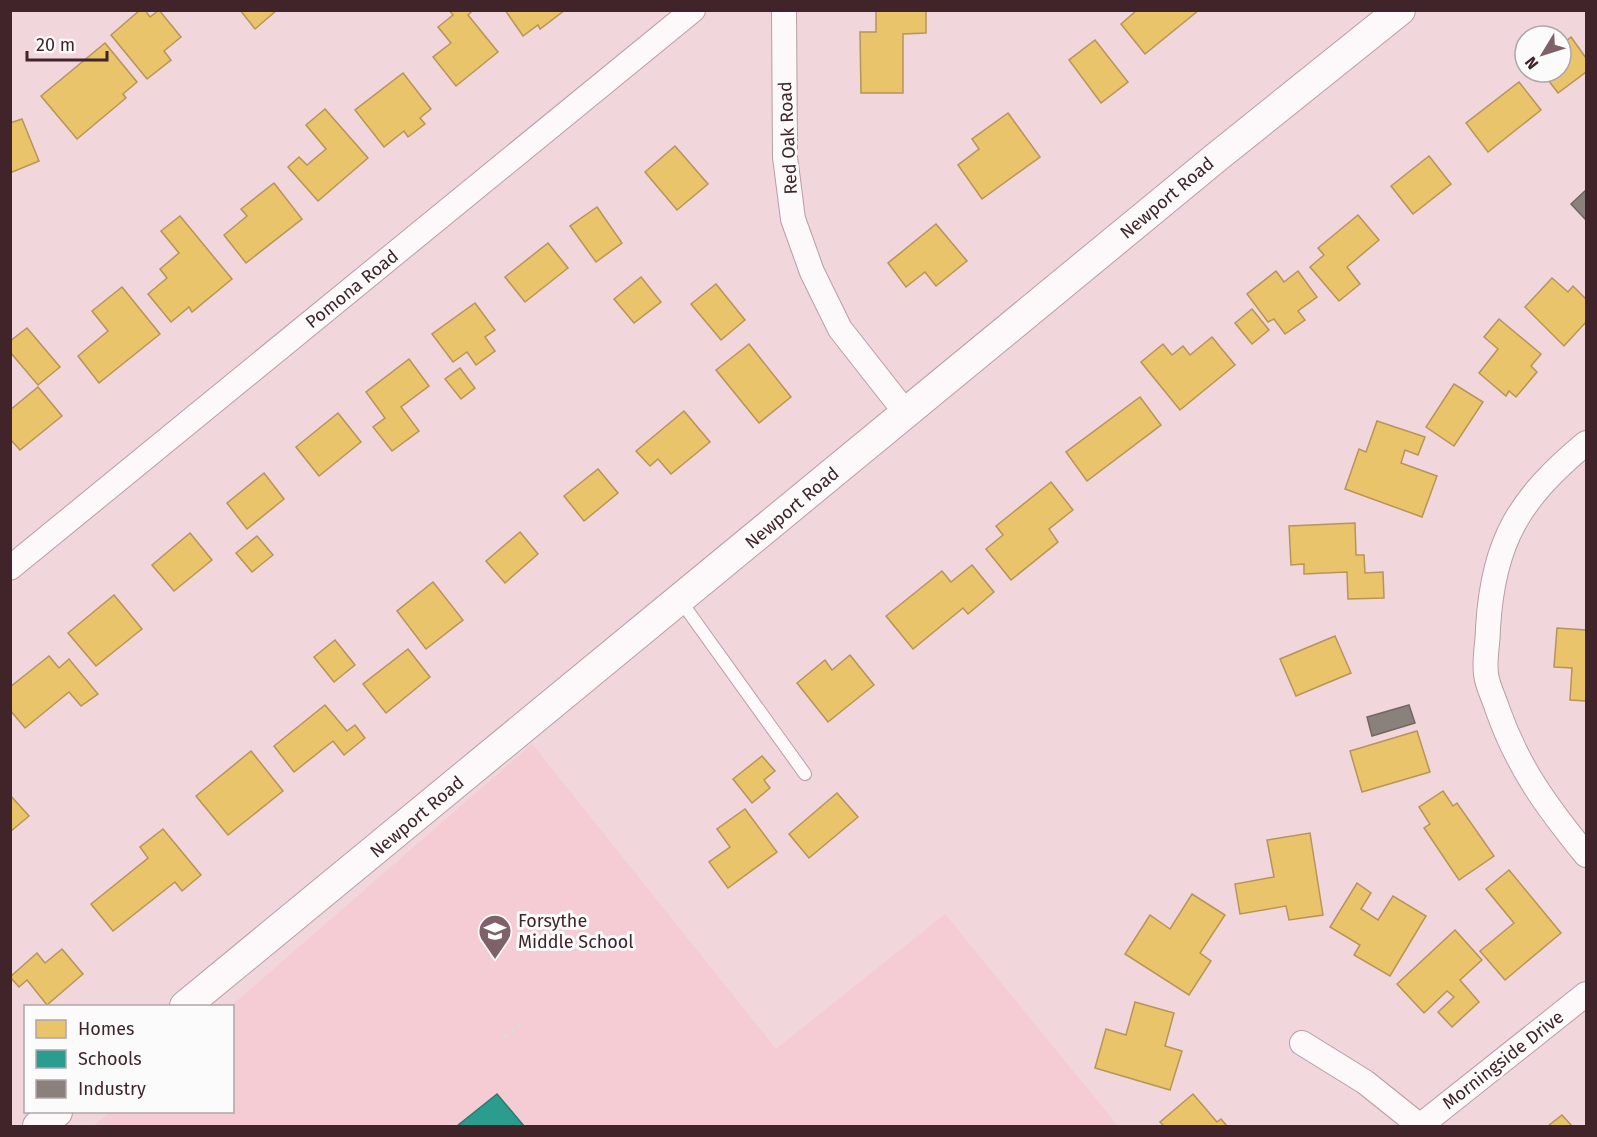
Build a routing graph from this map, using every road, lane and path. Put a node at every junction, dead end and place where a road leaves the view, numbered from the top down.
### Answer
1 (693, 10) edge
2 (784, 10) edge
3 (1400, 10) edge
4 (906, 413) junction
5 (1587, 443) edge
6 (10, 568) edge
7 (680, 600) junction
8 (805, 774) dead end
9 (1587, 855) edge
10 (1587, 994) edge
11 (186, 1005) edge
12 (520, 1024) dead end
13 (504, 1038) dead end
14 (1302, 1043) dead end
15 (56, 1113) edge
16 (38, 1126) edge
17 (1420, 1126) edge

1 - 6 street, Pomona Road
2 - 4 street, Red Oak Road
3 - 4 street, Newport Road
4 - 7 street, Newport Road
5 - 9 street
7 - 8 lane
7 - 11 street, Newport Road
10 - 17 street, Morningside Drive
12 - 13 path
14 - 17 street
15 - 16 street

